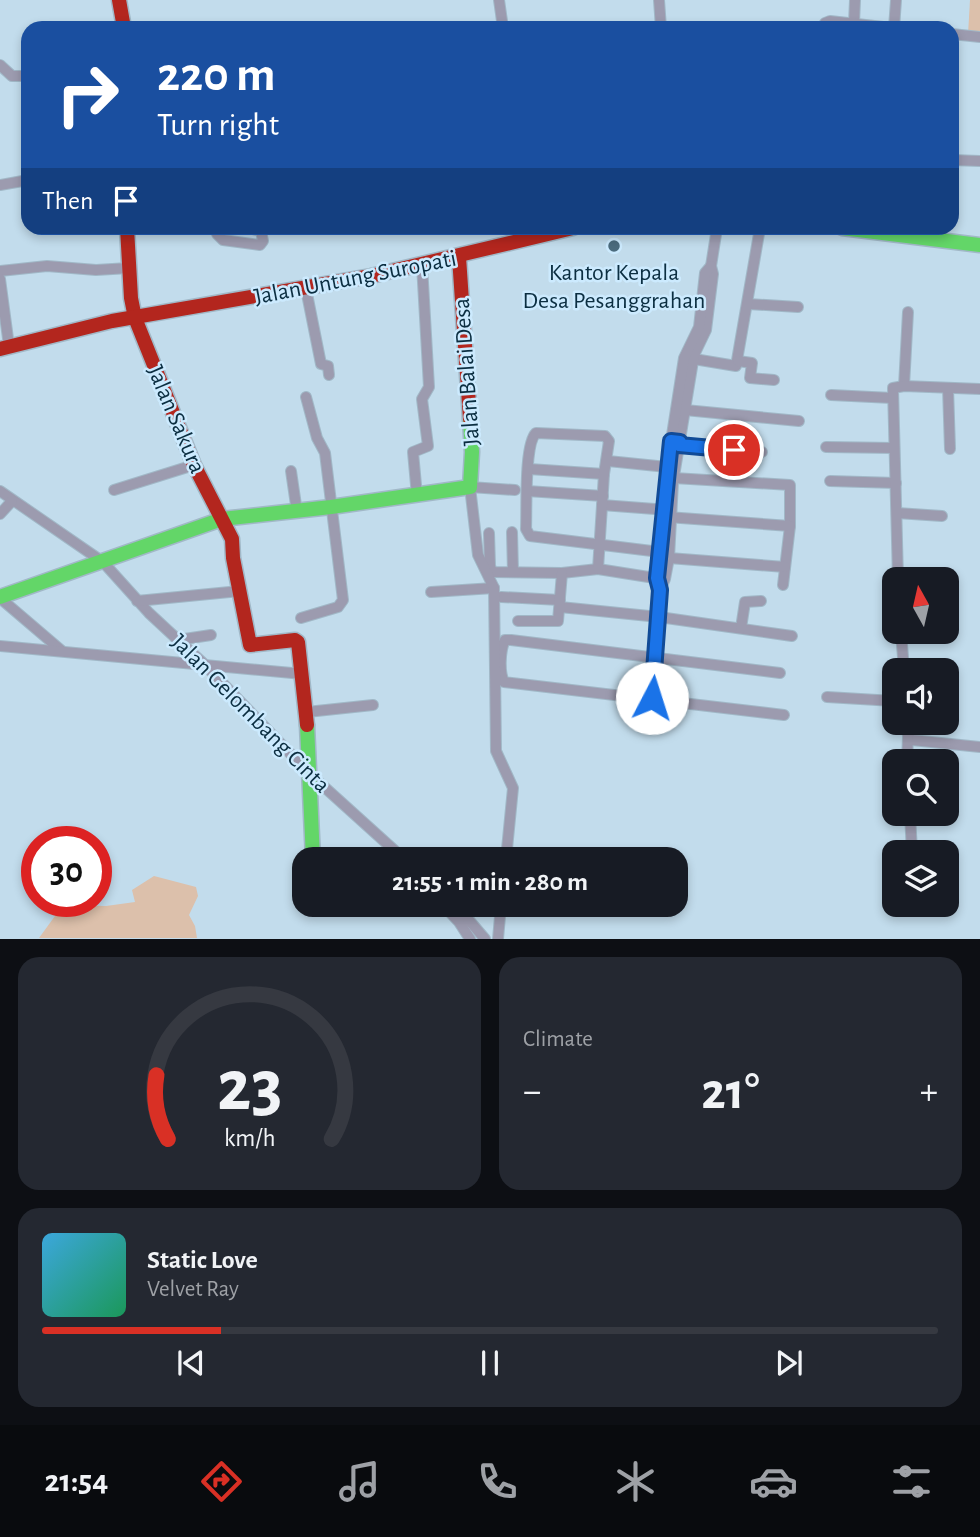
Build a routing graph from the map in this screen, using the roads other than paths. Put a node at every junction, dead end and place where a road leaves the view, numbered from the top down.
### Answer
1 (119, 0) edge
2 (499, 0) edge
3 (659, 0) edge
4 (855, 0) edge
5 (896, 0) edge
6 (123, 21) edge
7 (502, 21) edge
8 (660, 21) edge
9 (854, 21) edge
10 (894, 21) edge
11 (959, 35) edge
12 (980, 37) edge
13 (1, 67) edge
14 (21, 77) edge
15 (959, 160) edge
16 (980, 161) edge
17 (21, 181) edge
18 (0, 185) edge
19 (128, 235) edge
20 (218, 235) edge
21 (262, 235) edge
22 (540, 235) edge
23 (717, 235) edge
24 (759, 235) edge
25 (918, 235) edge
26 (980, 245) edge
27 (459, 257) junction
28 (422, 265) junction
29 (130, 268) junction
30 (0, 271) edge
31 (0, 279) edge
32 (306, 289) junction
33 (748, 304) junction
34 (798, 307) dead end
35 (908, 312) dead end
36 (135, 318) junction
37 (5, 347) edge
38 (689, 358) junction
39 (737, 361) junction
40 (329, 375) dead end
41 (774, 380) dead end
42 (904, 386) junction
43 (948, 388) junction
44 (980, 389) edge
45 (831, 396) dead end
46 (306, 397) dead end
47 (892, 398) junction
48 (685, 410) junction
49 (799, 421) dead end
50 (677, 443) junction
51 (826, 447) dead end
52 (894, 448) junction
53 (950, 449) dead end
54 (762, 452) dead end
55 (608, 461) junction
56 (194, 465) junction
57 (667, 467) junction
58 (529, 469) junction
59 (291, 471) dead end
60 (604, 474) junction
61 (674, 478) junction
62 (830, 481) dead end
63 (896, 482) junction
64 (470, 487) junction
65 (114, 490) dead end
66 (515, 490) dead end
67 (0, 491) edge
68 (527, 491) junction
69 (417, 496) junction
70 (12, 501) junction
71 (603, 501) junction
72 (331, 508) junction
73 (297, 512) junction
74 (897, 513) junction
75 (0, 514) edge
76 (667, 514) junction
77 (942, 516) dead end
78 (222, 519) junction
79 (790, 526) junction
80 (512, 532) dead end
81 (489, 533) dead end
82 (600, 544) junction
83 (666, 554) junction
84 (103, 562) junction
85 (785, 567) junction
86 (898, 567) edge
87 (598, 569) junction
88 (513, 572) junction
89 (562, 573) junction
90 (661, 579) junction
91 (783, 585) dead end
92 (494, 587) junction
93 (240, 591) junction
94 (431, 592) dead end
95 (0, 597) edge
96 (501, 597) dead end
97 (138, 601) junction
98 (761, 601) dead end
99 (560, 603) junction
100 (659, 617) junction
101 (301, 618) dead end
102 (519, 621) dead end
103 (741, 628) junction
104 (211, 635) dead end
105 (792, 636) dead end
106 (178, 640) junction
107 (0, 646) edge
108 (62, 651) junction
109 (655, 656) junction
110 (205, 665) junction
111 (780, 673) dead end
112 (303, 674) junction
113 (827, 697) dead end
114 (652, 698) junction
115 (882, 700) edge
116 (373, 705) dead end
117 (307, 712) junction
118 (784, 715) dead end
119 (909, 735) edge
120 (980, 747) edge
121 (311, 775) junction
122 (313, 847) edge
123 (391, 847) edge
124 (507, 847) edge
125 (454, 917) edge
126 (466, 917) edge
127 (500, 917) edge
128 (470, 939) edge
129 (485, 939) edge
130 (498, 939) edge

1 - 6 street
2 - 7 street
3 - 8 street
4 - 9 street
5 - 10 street
11 - 12 street
13 - 14 street
15 - 16 street
17 - 18 street
19 - 29 street, Jalan Sakura
20 - 21 street
22 - 27 street, Jalan Untung Suropati
23 - 38 street
24 - 33 street
25 - 26 street
27 - 28 street, Jalan Untung Suropati
27 - 64 street, Jalan Balai Desa
28 - 32 street, Jalan Untung Suropati
28 - 69 street
29 - 30 street
29 - 36 street, Jalan Sakura
31 - 37 street
32 - 36 street, Jalan Untung Suropati
32 - 40 street
33 - 34 street
33 - 39 street
35 - 42 street
36 - 37 street, Jalan Untung Suropati
36 - 56 street, Jalan Sakura
38 - 39 street
38 - 48 street
38 - 50 street
39 - 41 street
42 - 43 street
42 - 47 street
43 - 44 street
43 - 53 street
45 - 47 street
46 - 72 street
47 - 52 street
48 - 49 street
48 - 50 street
50 - 54 street
50 - 57 street
50 - 61 street
51 - 52 street
52 - 63 street
55 - 57 street
55 - 58 street
55 - 60 street
56 - 65 street
56 - 78 street, Jalan Sakura
57 - 76 street
58 - 60 street
58 - 68 street
59 - 73 street
60 - 71 street
61 - 76 street
61 - 79 street
62 - 63 street
63 - 74 street
64 - 66 street
64 - 69 street
64 - 92 street
67 - 70 street, Jalan Gelombang Cinta
68 - 71 street
68 - 82 street
69 - 72 street
70 - 75 street
70 - 84 street, Jalan Gelombang Cinta
71 - 76 street
71 - 82 street
72 - 73 street
72 - 101 street
73 - 78 street
74 - 77 street
74 - 86 street
76 - 79 street
76 - 83 street
78 - 84 street
78 - 93 street, Jalan Sakura
79 - 85 street
80 - 88 street
81 - 88 street
82 - 83 street
82 - 87 street
83 - 85 street
83 - 90 street
84 - 95 street
84 - 97 street, Jalan Gelombang Cinta
85 - 91 street
87 - 89 street
87 - 90 street
88 - 89 street
89 - 99 street
90 - 100 street
92 - 94 street
92 - 124 street
93 - 97 street
93 - 112 street, Jalan Sakura
95 - 108 street
96 - 99 street
97 - 106 street, Jalan Gelombang Cinta
98 - 103 street
99 - 100 street
99 - 102 street
100 - 103 street
100 - 109 street
103 - 105 street
104 - 106 street
106 - 110 street, Jalan Gelombang Cinta
107 - 108 street
108 - 110 street
109 - 111 street
109 - 114 street
109 - 114 street
110 - 112 street
110 - 121 street, Jalan Gelombang Cinta
112 - 117 street
113 - 115 street
114 - 118 street
116 - 117 street
117 - 121 street
119 - 120 street
121 - 122 street
121 - 123 street, Jalan Gelombang Cinta
125 - 128 street
126 - 129 street
127 - 130 street

